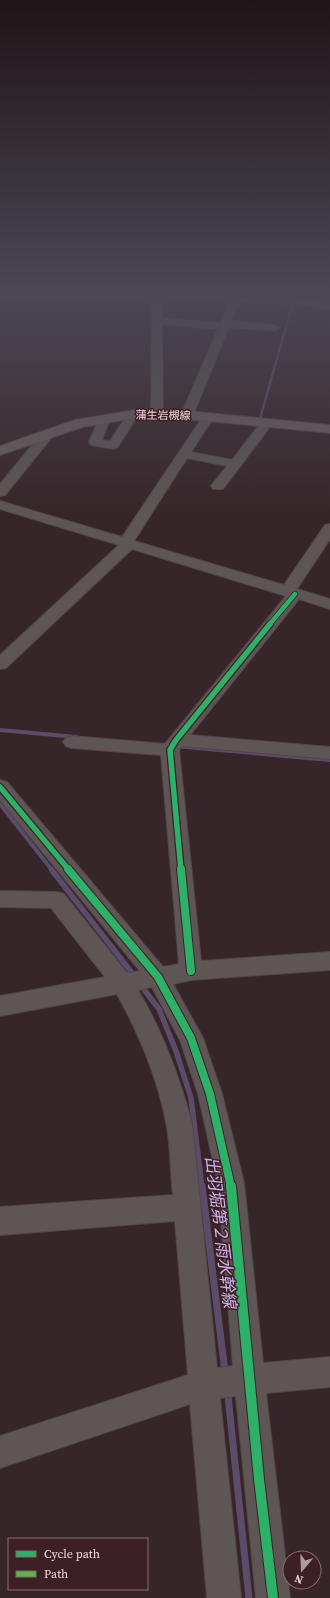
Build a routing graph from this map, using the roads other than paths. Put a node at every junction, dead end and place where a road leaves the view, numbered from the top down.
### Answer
1 (158, 366) edge
2 (205, 366) edge
3 (157, 413) junction
4 (133, 414) junction
5 (186, 415) junction
6 (208, 417) junction
7 (104, 419) junction
8 (267, 423) junction
9 (330, 429) edge
10 (47, 435) junction
11 (0, 451) edge
12 (183, 454) junction
13 (235, 464) junction
14 (218, 486) dead end
15 (0, 492) edge
16 (0, 505) edge
17 (330, 528) edge
18 (127, 543) junction
19 (292, 592) junction
20 (330, 604) edge
21 (0, 664) edge
22 (72, 742) dead end
23 (173, 745) junction
24 (330, 753) edge
25 (0, 787) edge
26 (0, 899) edge
27 (330, 961) edge
28 (191, 971) junction
29 (158, 977) junction
30 (122, 983) junction
31 (0, 1006) edge
32 (188, 1207) junction
33 (0, 1221) edge
34 (330, 1372) edge
35 (250, 1380) junction
36 (205, 1384) junction
37 (0, 1452) edge
38 (224, 1598) edge
39 (273, 1598) edge

1 - 3 street
2 - 5 street
3 - 4 main road, 蒲生岩槻線
3 - 5 main road, 蒲生岩槻線
4 - 7 main road, 蒲生岩槻線
4 - 7 street
5 - 6 main road, 蒲生岩槻線
6 - 8 main road, 蒲生岩槻線
6 - 12 street
7 - 10 main road, 蒲生岩槻線
8 - 9 main road, 蒲生岩槻線
8 - 13 street
10 - 11 main road, 蒲生岩槻線
10 - 15 street
12 - 13 street
12 - 18 street
13 - 14 street
16 - 18 street
17 - 19 street
18 - 19 street
18 - 21 street
19 - 20 street
19 - 23 street
22 - 23 street
23 - 24 street
23 - 28 street
25 - 29 street
26 - 30 street
27 - 28 street
28 - 29 street
29 - 30 street
29 - 35 street
30 - 31 street
30 - 32 street
32 - 33 street
32 - 36 street
34 - 35 street
35 - 36 street
35 - 39 street
36 - 37 street
36 - 38 street

